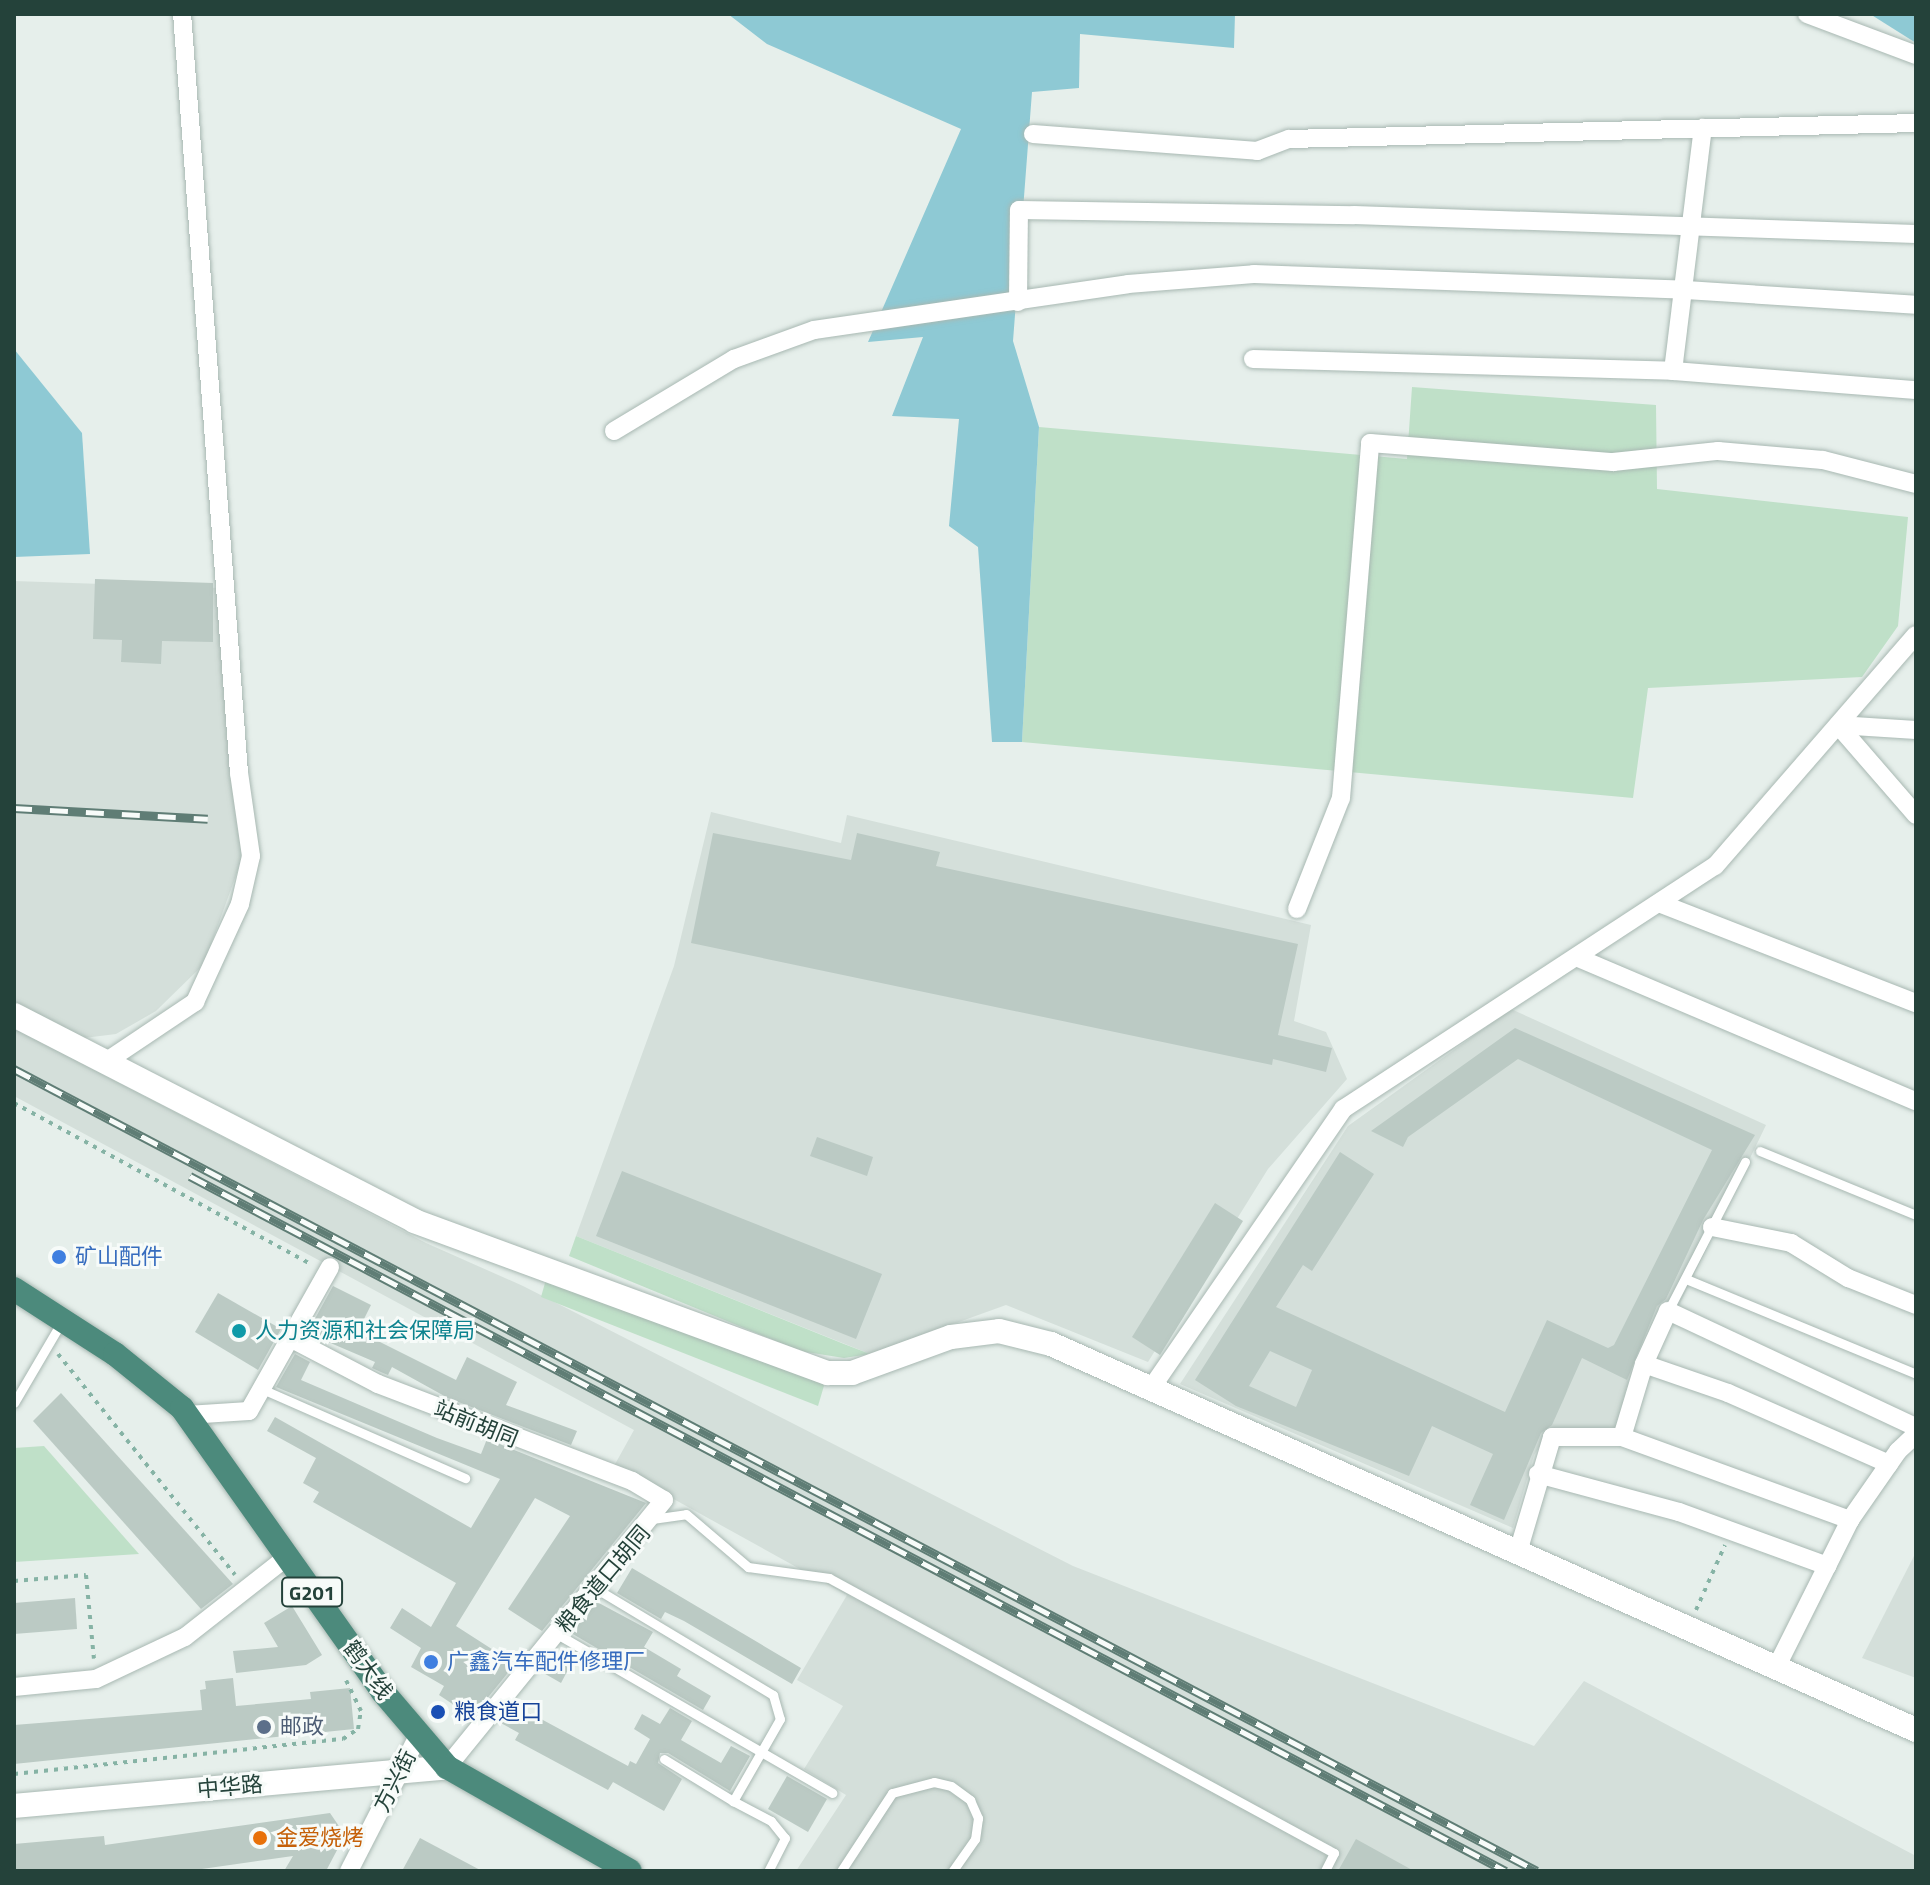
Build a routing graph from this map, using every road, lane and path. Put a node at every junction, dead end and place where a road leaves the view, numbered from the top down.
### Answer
1 (182, 14) edge
2 (1807, 14) edge
3 (1916, 55) edge
4 (1916, 123) edge
5 (1703, 128) junction
6 (1033, 134) dead end
7 (1692, 226) junction
8 (1916, 234) edge
9 (1686, 290) junction
10 (1018, 302) junction
11 (1916, 305) edge
12 (1253, 359) dead end
13 (1673, 371) junction
14 (1916, 390) edge
15 (614, 431) dead end
16 (1916, 484) edge
17 (1916, 635) edge
18 (1838, 725) junction
19 (1916, 730) edge
20 (1916, 815) edge
21 (1659, 903) junction
22 (1297, 909) dead end
23 (1576, 957) junction
24 (1916, 1003) edge
25 (14, 1015) edge
26 (104, 1063) junction
27 (1916, 1101) edge
28 (14, 1103) edge
29 (1760, 1151) dead end
30 (1745, 1162) dead end
31 (1916, 1215) edge
32 (1712, 1227) junction
33 (329, 1270) joint
34 (1686, 1279) junction
35 (14, 1289) edge
36 (1916, 1305) edge
37 (1668, 1311) junction
38 (63, 1320) junction
39 (292, 1339) junction
40 (50, 1343) junction
41 (1644, 1364) junction
42 (1916, 1374) edge
43 (262, 1389) junction
44 (1150, 1390) junction
45 (14, 1403) edge
46 (187, 1415) junction
47 (1916, 1427) edge
48 (1916, 1434) edge
49 (1622, 1437) junction
50 (1889, 1464) junction
51 (1538, 1474) junction
52 (465, 1478) dead end
53 (664, 1500) joint
54 (652, 1519) junction
55 (1850, 1520) junction
56 (1730, 1531) junction
57 (1518, 1552) junction
58 (287, 1557) junction
59 (1827, 1566) junction
60 (14, 1581) edge
61 (595, 1588) junction
62 (246, 1589) junction
63 (1689, 1627) junction
64 (557, 1634) junction
65 (1777, 1666) junction
66 (341, 1668) dead end
67 (96, 1679) junction
68 (14, 1687) edge
69 (1916, 1730) edge
70 (419, 1734) junction
71 (762, 1754) junction
72 (664, 1759) dead end
73 (447, 1767) junction
74 (400, 1772) junction
75 (14, 1774) edge
76 (832, 1793) dead end
77 (733, 1801) junction
78 (14, 1806) edge
79 (349, 1871) edge
80 (630, 1871) edge
81 (768, 1871) edge
82 (841, 1871) edge
83 (953, 1871) edge
84 (1325, 1871) edge

1 - 26 street
2 - 3 street
4 - 5 street
5 - 6 street
5 - 7 street
7 - 8 street
7 - 9 street
7 - 10 street
9 - 10 street
9 - 11 street
9 - 13 street
10 - 15 street
12 - 13 street
13 - 14 street
16 - 22 street
17 - 18 street
18 - 19 street
18 - 20 street
18 - 21 street
21 - 23 street
21 - 24 street
23 - 27 street
23 - 44 street
25 - 26 street
26 - 44 street
28 - 33 path
29 - 31 lane
30 - 32 lane
32 - 34 lane
32 - 36 street
33 - 39 street
34 - 37 lane
34 - 42 lane
35 - 38 highway, 鹤大线 / G201
37 - 41 street
37 - 47 street
38 - 40 lane
38 - 46 highway, 鹤大线 / G201
39 - 43 street
39 - 53 street, 站前胡同
40 - 45 lane
40 - 62 path
41 - 49 street
41 - 50 street
43 - 46 street
43 - 52 lane
44 - 57 street
46 - 58 highway, 鹤大线 / G201
48 - 50 street
49 - 51 street
49 - 55 street
50 - 55 street
51 - 56 street
51 - 57 street
53 - 54 street, 粮食道口胡同
54 - 61 street, 粮食道口胡同
54 - 84 lane
55 - 59 street
56 - 59 street
56 - 63 path
57 - 63 street
58 - 62 street
58 - 70 highway, 鹤大线 / G201
59 - 65 street
60 - 67 path
61 - 64 street, 粮食道口胡同
61 - 71 lane
62 - 67 street
63 - 65 street
64 - 71 lane
64 - 73 street, 粮食道口胡同
65 - 69 street
66 - 75 path
67 - 68 street
70 - 73 highway, 鹤大线 / G201
70 - 74 street, 方兴街
71 - 76 lane
71 - 77 lane
72 - 77 lane
73 - 74 street, 中华路
73 - 80 highway, 鹤大线 / G201
74 - 78 street, 中华路
74 - 79 street, 方兴街
77 - 81 lane
82 - 83 lane

